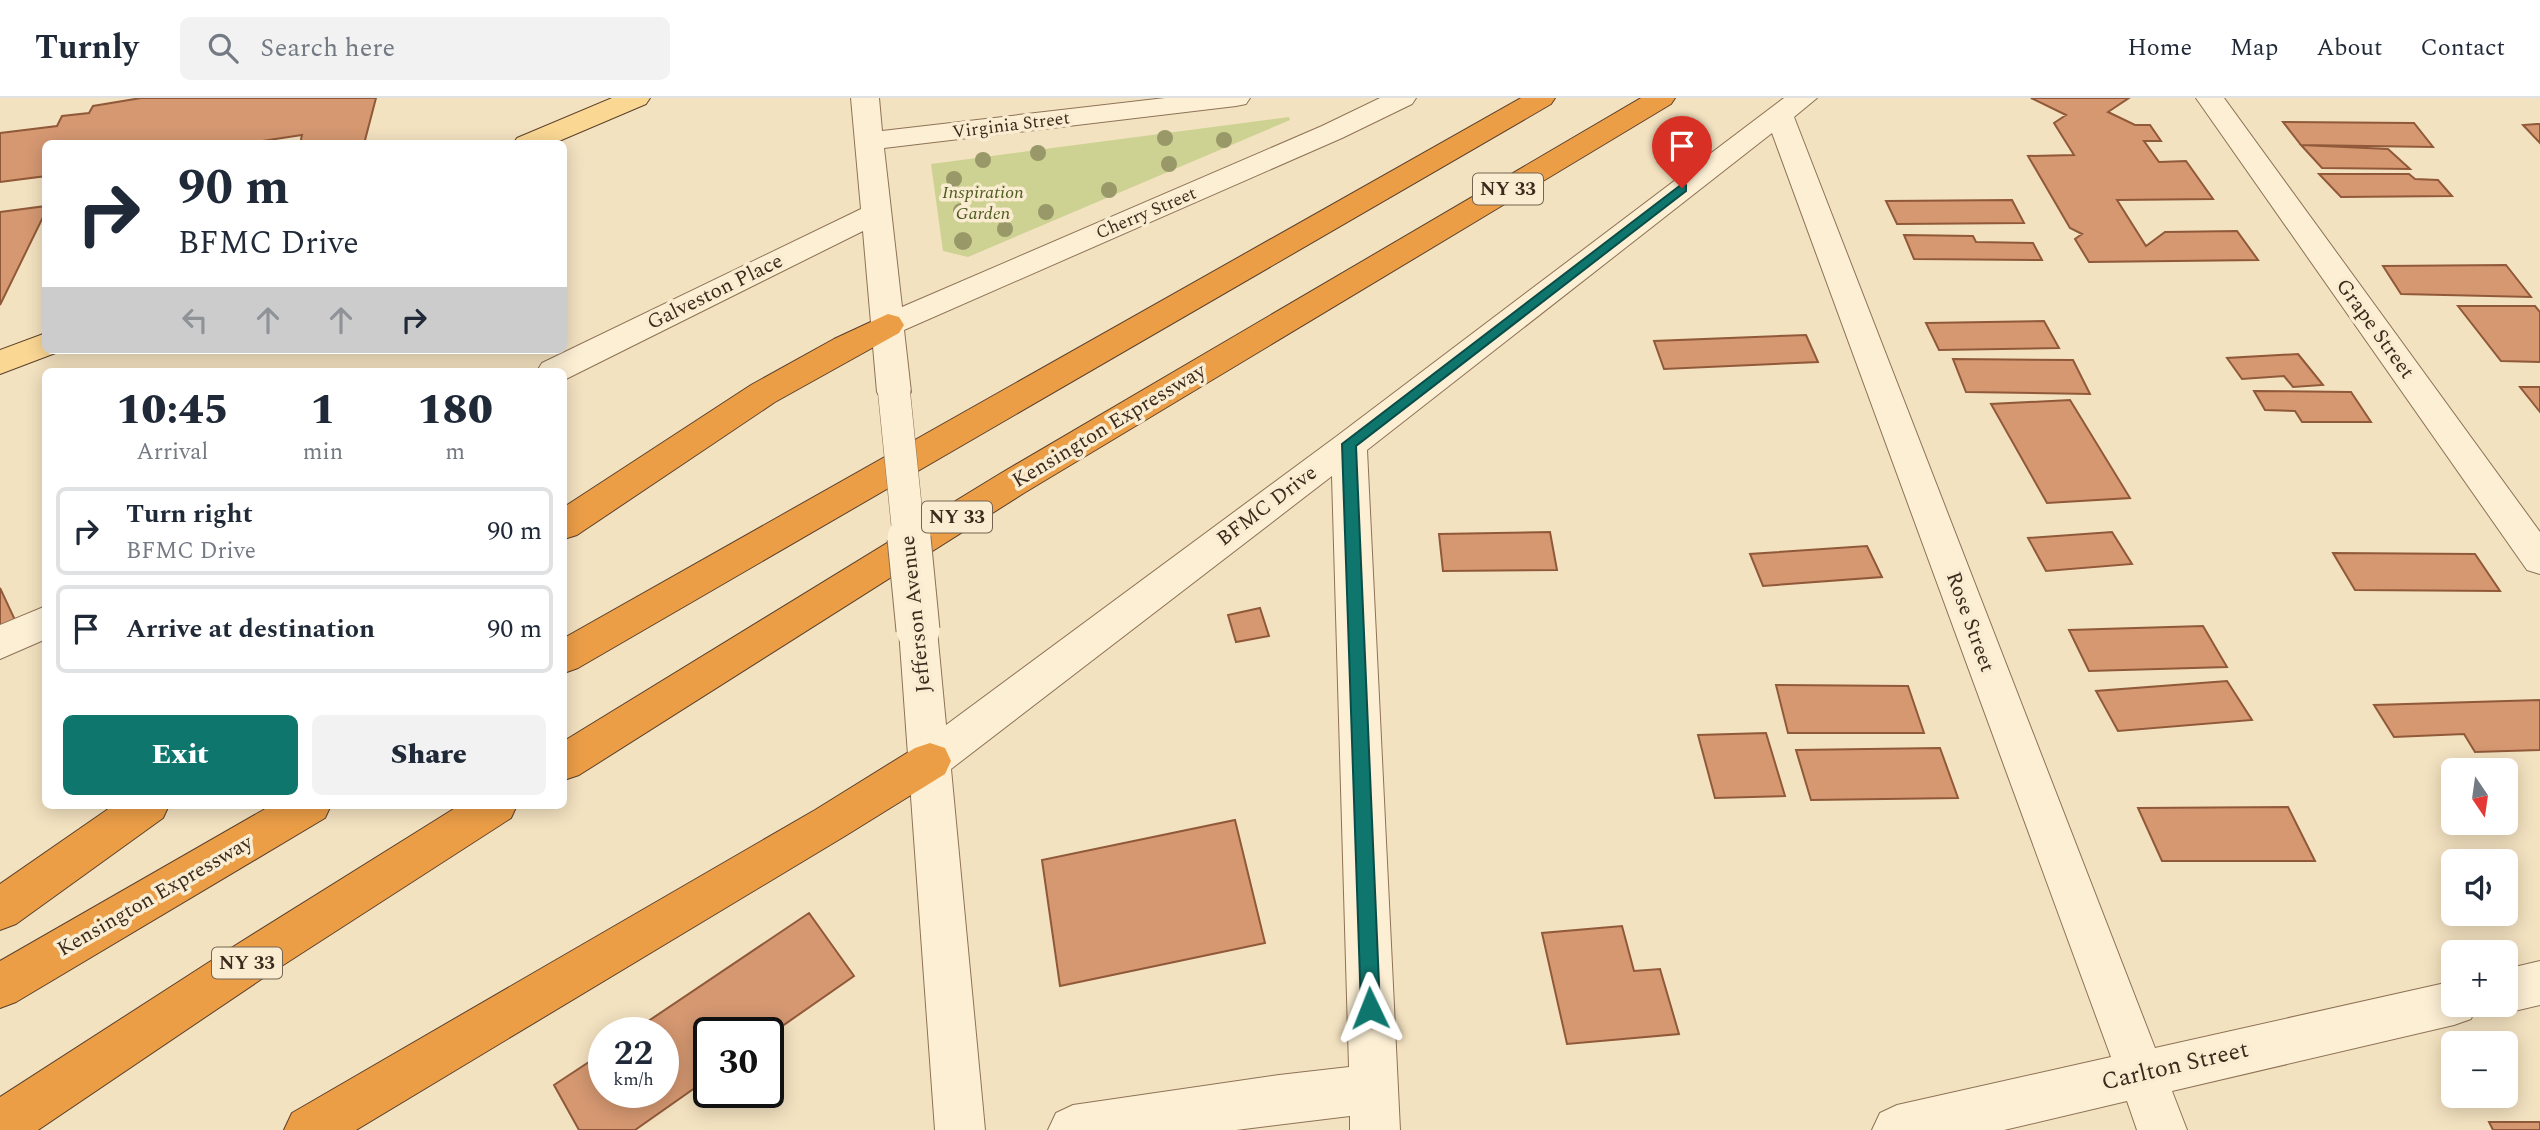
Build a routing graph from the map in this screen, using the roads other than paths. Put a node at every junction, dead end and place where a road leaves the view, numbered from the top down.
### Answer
1 (636, 98) edge
2 (865, 98) edge
3 (1236, 98) edge
4 (1402, 98) edge
5 (1541, 98) edge
6 (1661, 98) edge
7 (2210, 98) edge
8 (1791, 106) edge
9 (536, 140) edge
10 (869, 141) junction
11 (876, 213) junction
12 (888, 326) junction
13 (42, 346) edge
14 (0, 363) edge
15 (560, 368) edge
16 (1349, 444) junction
17 (567, 523) edge
18 (2540, 560) edge
19 (42, 623) edge
20 (0, 643) edge
21 (567, 655) edge
22 (567, 760) edge
23 (930, 761) junction
24 (142, 809) edge
25 (303, 809) edge
26 (490, 809) edge
27 (0, 909) edge
28 (2540, 983) edge
29 (0, 986) edge
30 (2518, 988) edge
31 (2441, 1006) edge
32 (2142, 1073) junction
33 (1374, 1110) edge
34 (0, 1126) edge
35 (309, 1130) edge
36 (960, 1130) edge
37 (1073, 1130) edge
38 (1897, 1130) edge
39 (2162, 1130) edge

1 - 9 main road
2 - 10 street, Jefferson Avenue
3 - 10 street, Virginia Street
4 - 12 street, Cherry Street
5 - 21 highway
6 - 22 highway, Kensington Expressway / NY 33
7 - 18 street, Grape Street
8 - 16 street, BFMC Drive
8 - 32 street, Rose Street
10 - 11 street, Jefferson Avenue
11 - 12 street, Jefferson Avenue
11 - 15 street, Galveston Place
12 - 17 highway
12 - 23 street, Jefferson Avenue, bridge
13 - 14 main road
16 - 23 street, BFMC Drive
16 - 33 street
19 - 20 street
23 - 35 highway
23 - 36 street, Jefferson Avenue
24 - 27 highway
25 - 29 highway, Kensington Expressway
26 - 34 highway, NY 33
28 - 30 street
31 - 32 street, Carlton Street
32 - 38 street, Carlton Street
32 - 39 street, Rose Street
33 - 37 street

